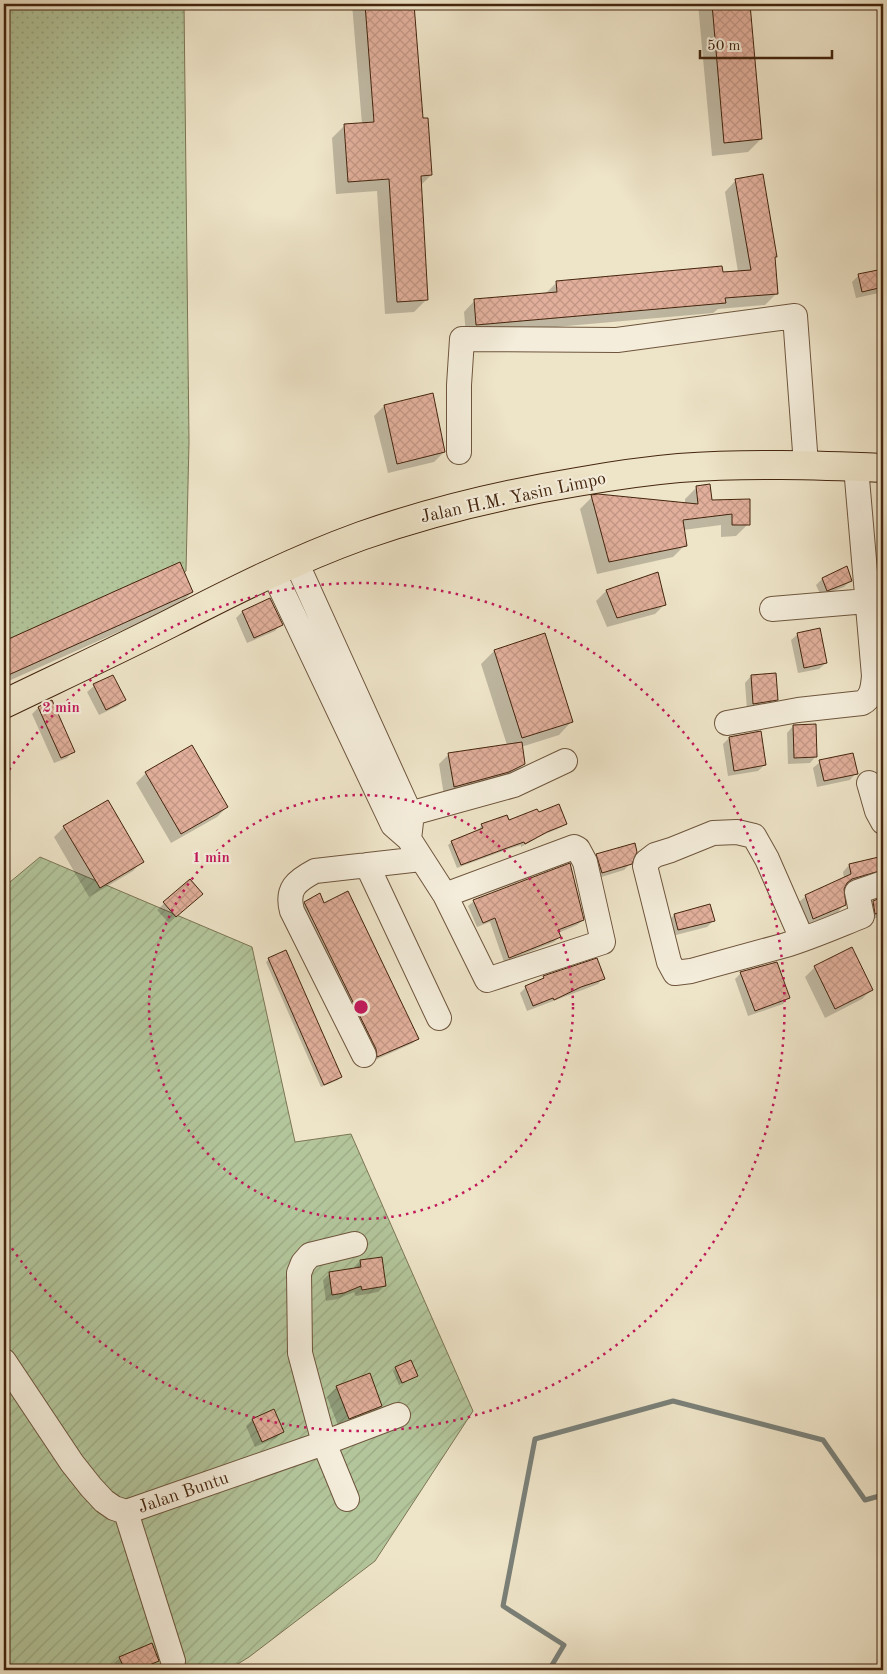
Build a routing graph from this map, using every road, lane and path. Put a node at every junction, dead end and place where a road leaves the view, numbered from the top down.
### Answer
1 (459, 452) dead end
2 (806, 465) junction
3 (856, 467) junction
4 (883, 468) edge
5 (284, 567) junction
6 (868, 601) junction
7 (772, 609) dead end
8 (4, 704) edge
9 (727, 724) dead end
10 (565, 761) dead end
11 (869, 783) dead end
12 (409, 814) junction
13 (883, 822) edge
14 (415, 849) junction
15 (367, 865) junction
16 (883, 883) edge
17 (445, 895) junction
18 (802, 939) junction
19 (439, 1018) dead end
20 (364, 1055) dead end
21 (355, 1244) dead end
22 (4, 1361) edge
23 (398, 1415) dead end
24 (324, 1443) junction
25 (347, 1499) dead end
26 (126, 1512) junction
27 (173, 1661) dead end

1 - 2 street
2 - 3 main road, Jalan H.M. Yasin Limpo
2 - 5 main road, Jalan H.M. Yasin Limpo
3 - 4 main road, Jalan H.M. Yasin Limpo
3 - 6 street
5 - 8 main road, Jalan H.M. Yasin Limpo
5 - 12 street
5 - 14 street
6 - 7 street
6 - 9 street
10 - 12 street
11 - 13 street
12 - 14 street
14 - 15 street
14 - 17 street
15 - 19 street
15 - 20 street
16 - 18 street
17 - 17 street
18 - 18 street
21 - 24 street
22 - 26 street, Jalan Buntu
23 - 24 street, Jalan Buntu
24 - 25 street
24 - 26 street, Jalan Buntu
26 - 27 street

